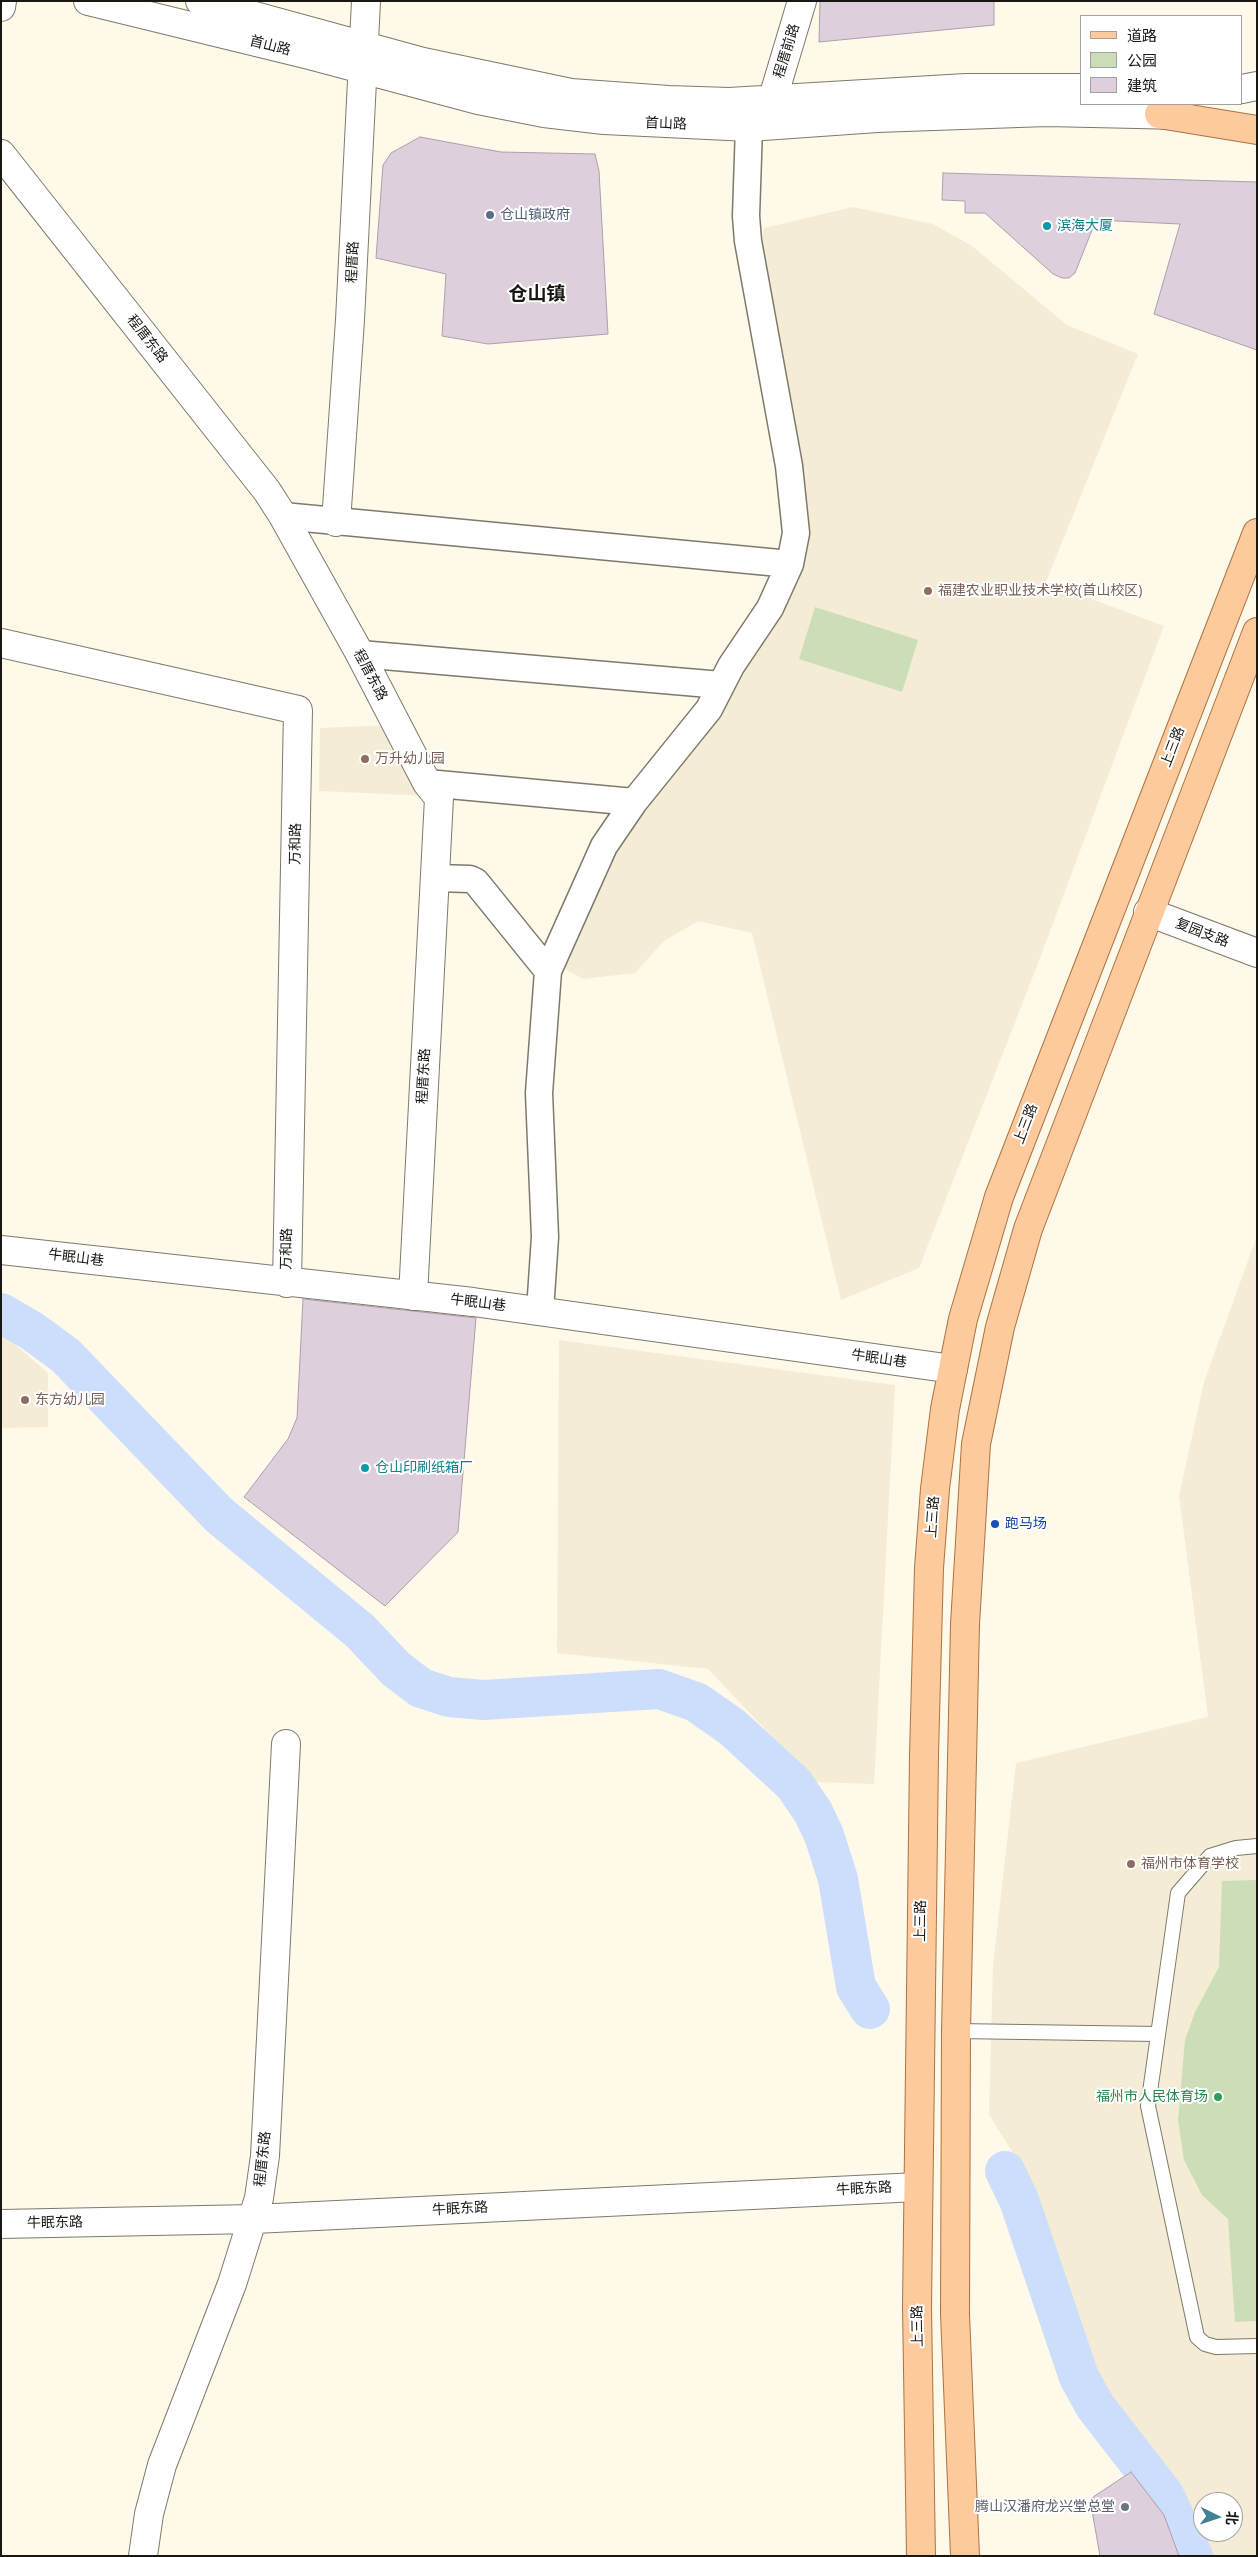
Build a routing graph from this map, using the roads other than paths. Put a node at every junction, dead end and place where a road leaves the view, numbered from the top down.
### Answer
1 (2, 1) edge
2 (88, 1) edge
3 (200, 1) edge
4 (366, 1) edge
5 (802, 1) edge
6 (1, 7) edge
7 (363, 57) junction
8 (1257, 86) edge
9 (1080, 88) edge
10 (1243, 90) edge
11 (1243, 90) edge
12 (1257, 93) edge
13 (772, 101) junction
14 (1159, 114) junction
15 (1257, 117) edge
16 (749, 126) junction
17 (1257, 130) edge
18 (1, 154) edge
19 (283, 516) junction
20 (336, 522) junction
21 (1257, 533) edge
22 (790, 564) junction
23 (1257, 632) edge
24 (1, 643) edge
25 (360, 654) junction
26 (721, 685) junction
27 (427, 782) junction
28 (634, 802) junction
29 (435, 878) junction
30 (1148, 912) junction
31 (1257, 953) edge
32 (548, 971) junction
33 (1, 1250) edge
34 (286, 1283) junction
35 (413, 1296) junction
36 (540, 1311) junction
37 (953, 1369) junction
38 (286, 1744) dead end
39 (1257, 1846) edge
40 (956, 2031) junction
41 (1157, 2034) junction
42 (918, 2187) junction
43 (254, 2220) junction
44 (1, 2224) edge
45 (1257, 2346) edge
46 (143, 2556) edge
47 (921, 2556) edge
48 (965, 2556) edge

1 - 6 street
2 - 7 street, 首山路
3 - 7 street, 首山路
4 - 7 street, 程厝路
5 - 13 street, 程厝前路
7 - 13 street, 首山路
7 - 16 street, 首山路
7 - 20 street, 程厝路
8 - 10 street
9 - 13 street, 首山路
11 - 12 street
14 - 15 street, 首山路
14 - 16 street, 首山路
14 - 17 main road
16 - 22 street
18 - 19 street, 程厝东路
19 - 20 street
19 - 25 street, 程厝东路
20 - 22 street
21 - 37 main road, 上三路
22 - 26 street
23 - 30 main road
24 - 34 street, 万和路
25 - 26 street
25 - 27 street, 程厝东路
26 - 28 street
27 - 28 street
27 - 29 street, 程厝东路
28 - 32 street
29 - 32 street
29 - 35 street, 程厝东路
30 - 31 street, 复园支路
30 - 40 main road
32 - 36 street
33 - 34 street, 牛眠山巷
34 - 35 street, 牛眠山巷
35 - 36 street, 牛眠山巷
36 - 37 street, 牛眠山巷
37 - 42 main road, 上三路
38 - 43 street, 程厝东路
39 - 41 lane
40 - 41 lane
40 - 48 main road
41 - 45 lane
42 - 43 street, 牛眠东路
42 - 47 main road, 上三路
43 - 44 street, 牛眠东路
43 - 46 street, 程厝东路

